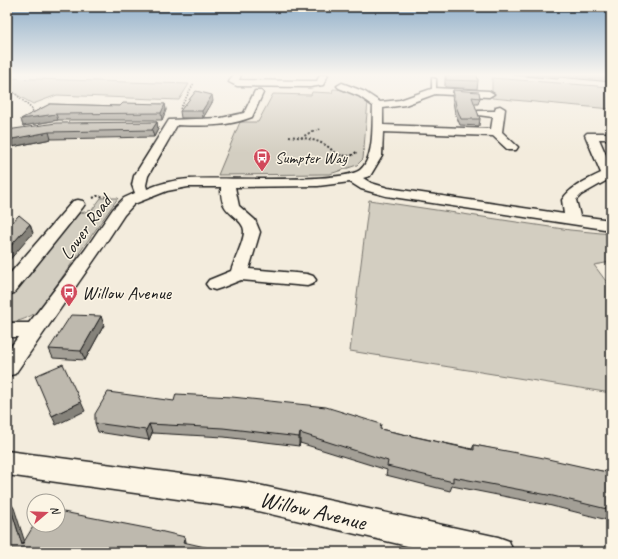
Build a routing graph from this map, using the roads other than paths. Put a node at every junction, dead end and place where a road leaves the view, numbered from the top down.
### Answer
1 (254, 101) edge
2 (372, 101) edge
3 (407, 101) edge
4 (378, 105) junction
5 (482, 113) dead end
6 (378, 128) junction
7 (496, 133) junction
8 (611, 136) edge
9 (512, 147) dead end
10 (609, 174) edge
11 (352, 177) junction
12 (228, 184) junction
13 (136, 198) junction
14 (78, 204) road end
15 (573, 220) junction
16 (611, 225) edge
17 (238, 274) junction
18 (307, 280) dead end
19 (215, 284) dead end
20 (7, 289) edge
21 (7, 330) edge
22 (34, 330) junction
23 (7, 368) edge
24 (7, 463) edge
25 (498, 552) edge

1 - 13 street
2 - 4 street
3 - 4 street
4 - 6 street, Lower Road
5 - 7 street
6 - 7 street
6 - 11 street, Lower Road
7 - 9 street
8 - 10 street
10 - 15 street
11 - 12 street, Lower Road
11 - 15 street
12 - 13 street, Lower Road
12 - 17 street
13 - 22 street, Lower Road
14 - 20 street
15 - 16 street
17 - 18 street
17 - 19 street
21 - 22 street
22 - 23 street, Lower Road
24 - 25 street, Willow Avenue

